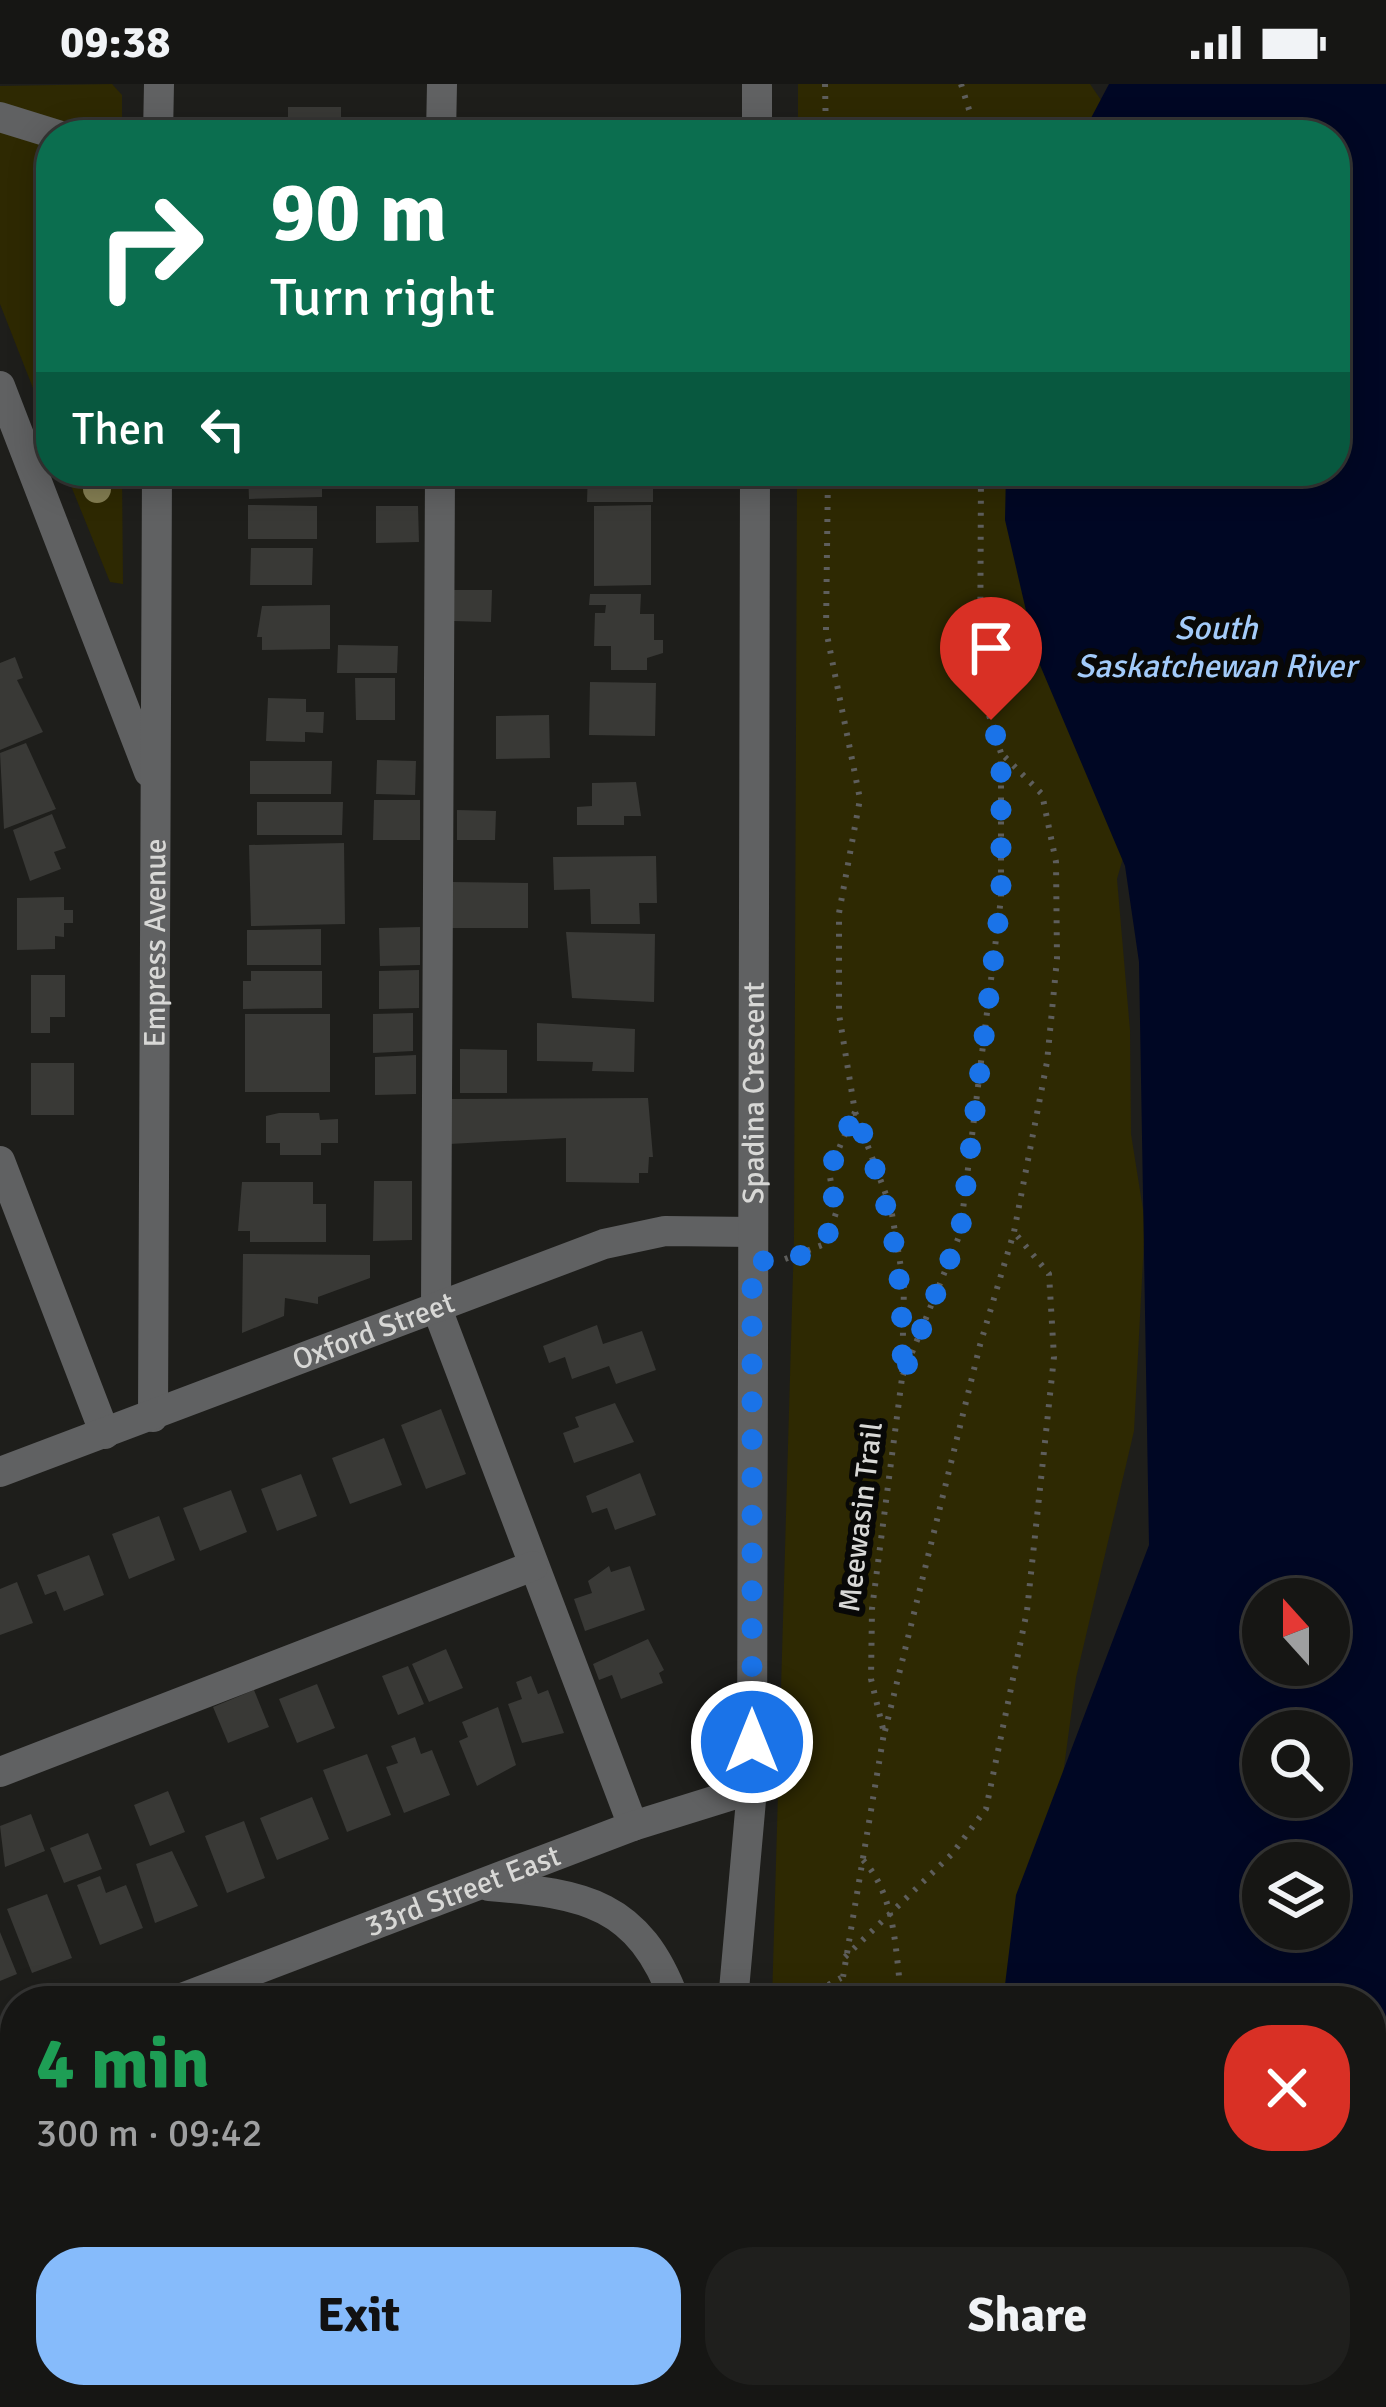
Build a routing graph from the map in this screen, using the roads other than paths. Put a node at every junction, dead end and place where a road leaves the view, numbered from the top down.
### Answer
1 (158, 84) edge
2 (442, 84) edge
3 (757, 84) edge
4 (0, 118) edge
5 (158, 120) edge
6 (442, 120) edge
7 (757, 120) edge
8 (36, 129) edge
9 (0, 386) edge
10 (36, 480) edge
11 (38, 486) edge
12 (157, 486) edge
13 (440, 486) edge
14 (755, 486) edge
15 (156, 792) junction
16 (0, 1161) edge
17 (753, 1247) junction
18 (436, 1306) junction
19 (153, 1417) junction
20 (105, 1433) junction
21 (0, 1472) edge
22 (533, 1566) junction
23 (0, 1772) edge
24 (752, 1789) junction
25 (633, 1826) junction
26 (477, 1885) junction
27 (213, 1986) edge
28 (670, 1986) edge
29 (735, 1986) edge

1 - 5 street
2 - 6 street
3 - 7 street
4 - 8 street
9 - 10 street
11 - 15 street
12 - 15 street, Empress Avenue
13 - 18 street
14 - 17 street, Spadina Crescent
15 - 19 street, Empress Avenue
16 - 20 street
17 - 18 street, Oxford Street
17 - 24 street, Spadina Crescent
18 - 19 street, Oxford Street
18 - 22 street
19 - 20 street, Oxford Street
20 - 21 street, Oxford Street
22 - 23 street
22 - 25 street
24 - 25 street, 33rd Street East
24 - 29 street, Spadina Crescent
25 - 26 street, 33rd Street East
26 - 27 street, 33rd Street East
26 - 28 street

